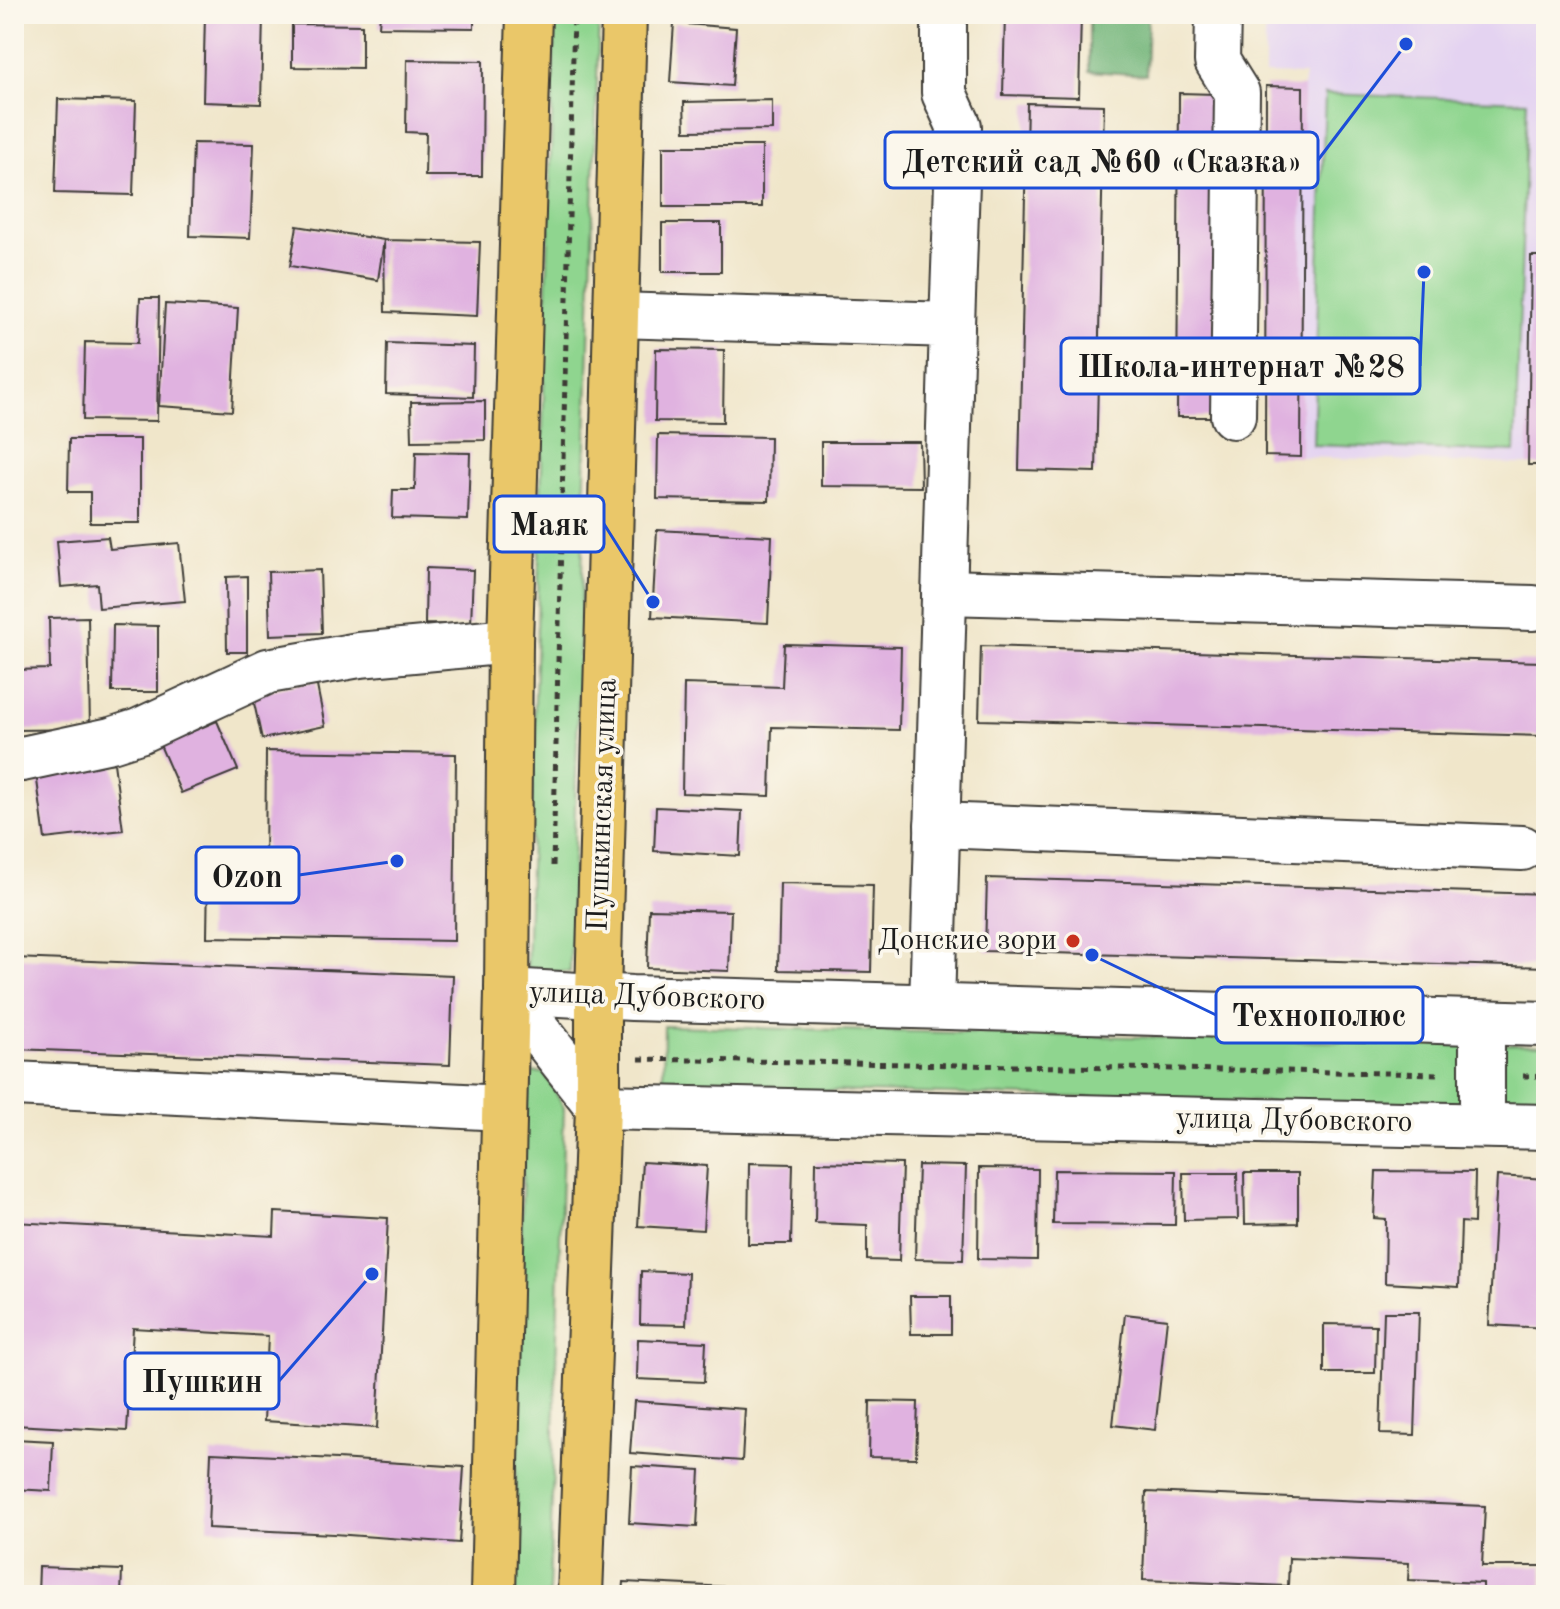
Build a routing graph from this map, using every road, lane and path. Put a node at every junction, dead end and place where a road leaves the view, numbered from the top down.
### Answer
1 (529, 14) edge
2 (624, 14) edge
3 (944, 14) edge
4 (1218, 14) edge
5 (616, 315) junction
6 (952, 325) junction
7 (1233, 416) dead end
8 (944, 592) junction
9 (1533, 608) dead end
10 (510, 641) junction
11 (14, 758) edge
12 (937, 825) junction
13 (1522, 848) dead end
14 (507, 991) junction
15 (598, 996) junction
16 (932, 1006) junction
17 (1482, 1023) junction
18 (1546, 1024) edge
19 (630, 1059) dead end
20 (1482, 1075) junction
21 (1546, 1076) edge
22 (14, 1084) edge
23 (598, 1107) junction
24 (504, 1108) junction
25 (1482, 1125) junction
26 (1546, 1127) edge
27 (493, 1595) edge
28 (580, 1595) edge

1 - 10 main road
2 - 5 main road, Пушкинская улица
3 - 6 street
4 - 7 street
5 - 6 street
5 - 15 main road, Пушкинская улица
6 - 8 street
8 - 9 street
8 - 12 street
10 - 11 street
10 - 14 main road
12 - 13 street
12 - 16 street
14 - 15 street, улица Дубовского
14 - 23 street, улица Дубовского
14 - 24 main road
15 - 16 street, улица Дубовского
15 - 23 main road, Пушкинская улица
16 - 17 street, улица Дубовского
17 - 18 street, улица Дубовского
17 - 20 street
19 - 20 path
20 - 21 path
20 - 25 street
22 - 24 street
23 - 25 street, улица Дубовского
23 - 28 main road, Пушкинская улица
24 - 27 main road
25 - 26 street, улица Дубовского

